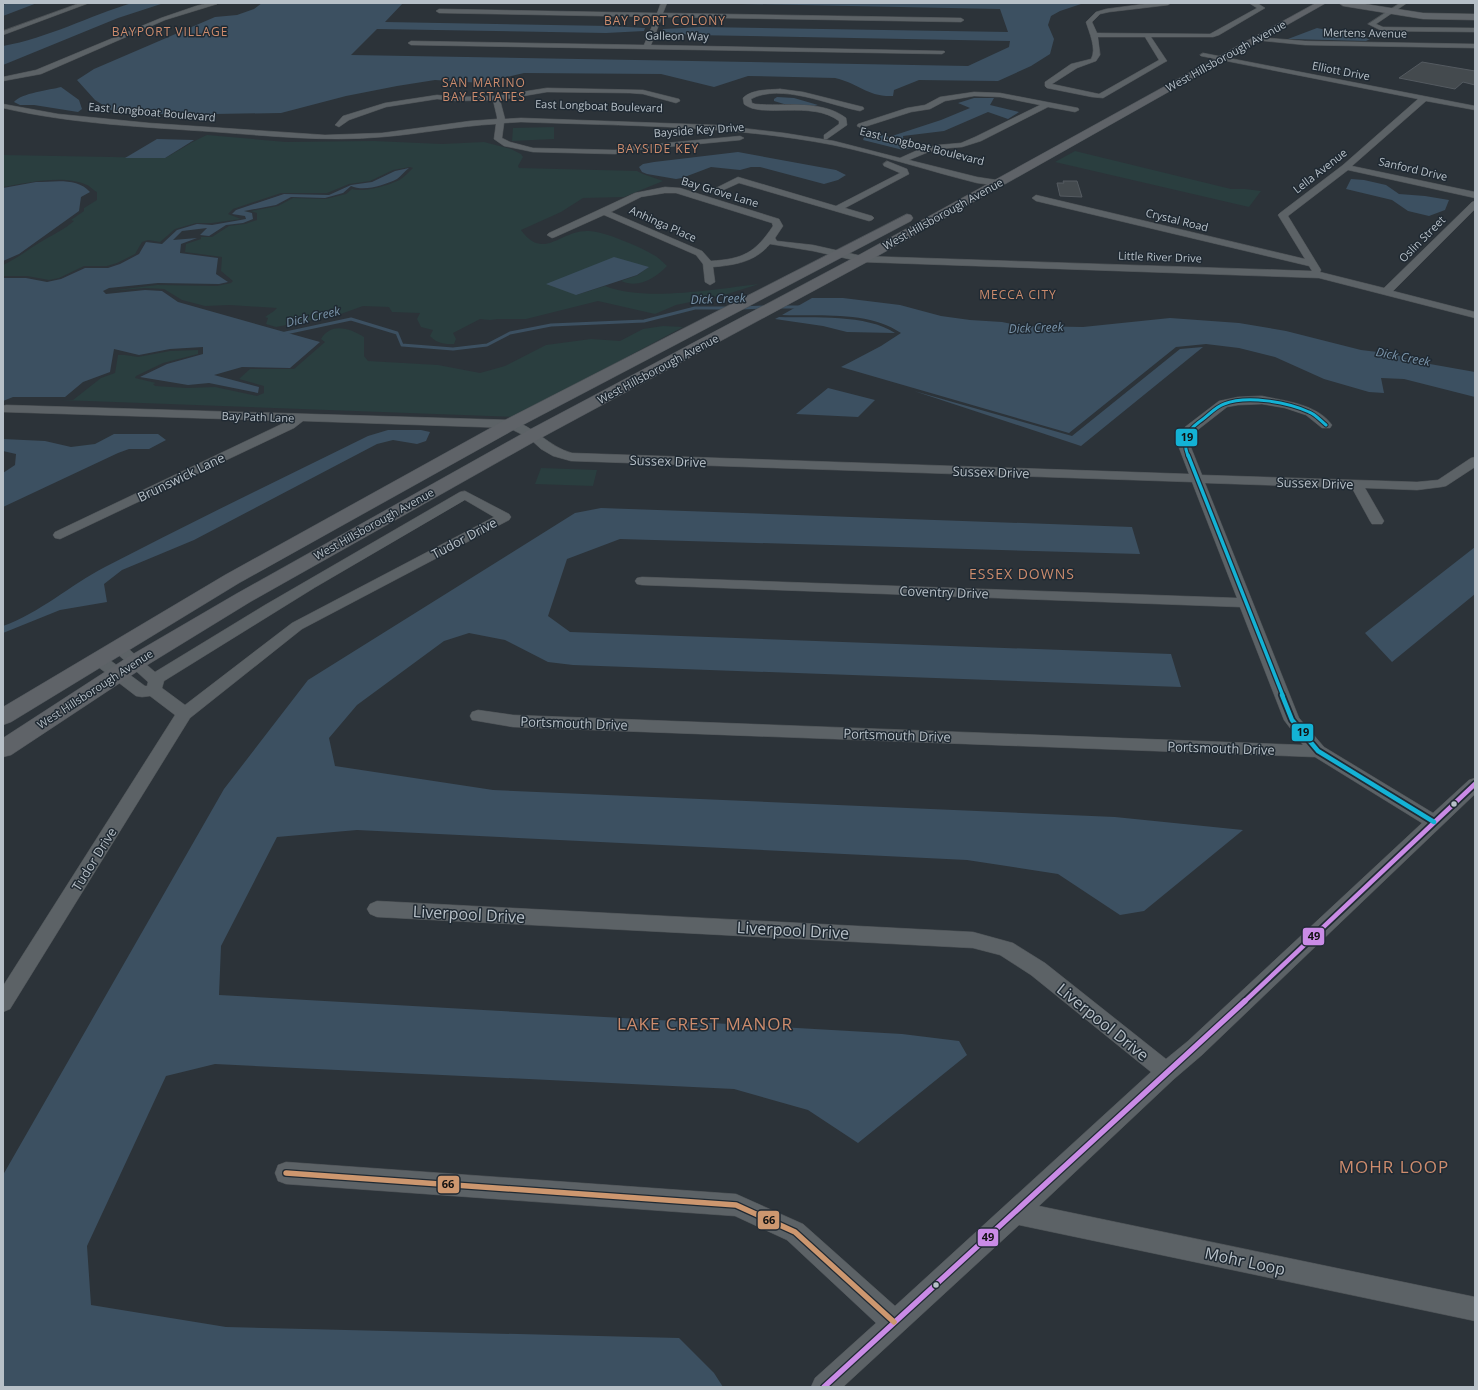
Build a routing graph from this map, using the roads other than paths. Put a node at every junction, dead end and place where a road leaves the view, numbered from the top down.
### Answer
1 (86, 3) edge
2 (664, 3) edge
3 (1168, 3) edge
4 (1252, 3) edge
5 (1322, 3) edge
6 (1344, 3) edge
7 (1404, 3) edge
8 (214, 4) dead end
9 (439, 11) dead end
10 (1392, 11) junction
11 (660, 15) junction
12 (1475, 17) edge
13 (961, 20) dead end
14 (1475, 30) edge
15 (3, 33) edge
16 (1094, 35) junction
17 (1147, 36) junction
18 (1256, 39) junction
19 (411, 43) dead end
20 (1475, 46) edge
21 (647, 47) junction
22 (1214, 49) dead end
23 (942, 52) dead end
24 (1200, 57) joint
25 (1220, 59) junction
26 (1182, 70) dead end
27 (3, 79) edge
28 (1145, 87) dead end
29 (1163, 91) junction
30 (496, 98) junction
31 (1424, 99) junction
32 (676, 101) dead end
33 (1048, 104) junction
34 (3, 106) edge
35 (848, 107) junction
36 (1475, 108) edge
37 (860, 109) dead end
38 (1075, 110) dead end
39 (830, 112) junction
40 (501, 119) junction
41 (1112, 119) junction
42 (338, 126) dead end
43 (861, 126) dead end
44 (832, 140) junction
45 (844, 155) dead end
46 (913, 155) junction
47 (902, 160) junction
48 (1346, 167) junction
49 (985, 176) junction
50 (1000, 183) junction
51 (964, 187) dead end
52 (716, 190) dead end
53 (1475, 195) edge
54 (1036, 198) dead end
55 (1475, 204) edge
56 (837, 209) junction
57 (604, 212) junction
58 (917, 212) dead end
59 (869, 218) dead end
60 (552, 235) dead end
61 (770, 238) junction
62 (839, 253) junction
63 (862, 259) junction
64 (708, 264) junction
65 (1312, 264) junction
66 (1319, 275) junction
67 (710, 282) dead end
68 (1386, 292) junction
69 (1475, 315) edge
70 (6, 409) dead end
71 (300, 418) junction
72 (511, 424) junction
73 (1326, 426) dead end
74 (533, 435) junction
75 (1475, 461) edge
76 (1197, 479) junction
77 (1356, 484) junction
78 (1377, 521) dead end
79 (60, 535) dead end
80 (642, 581) dead end
81 (1246, 602) junction
82 (118, 648) junction
83 (98, 659) junction
84 (136, 662) junction
85 (117, 674) junction
86 (154, 685) junction
87 (184, 714) junction
88 (478, 716) dead end
89 (3, 717) edge
90 (3, 748) edge
91 (1318, 751) junction
92 (1475, 784) edge
93 (1434, 822) junction
94 (377, 909) dead end
95 (3, 1003) edge
96 (1166, 1072) junction
97 (286, 1173) dead end
98 (1016, 1213) junction
99 (1475, 1309) edge
100 (894, 1322) junction
101 (825, 1387) edge

1 - 15 street
2 - 11 street
3 - 16 street
4 - 17 street
5 - 18 main road, West Hillsborough Avenue
6 - 10 street
7 - 10 street
8 - 27 street
9 - 11 street
10 - 12 street
10 - 14 street
11 - 13 street
11 - 21 street
16 - 17 street
16 - 17 street
18 - 20 street, Mertens Avenue
18 - 25 main road, West Hillsborough Avenue
19 - 21 street, Galleon Way
21 - 23 street, Galleon Way
22 - 24 main road, West Hillsborough Avenue
24 - 25 street, Elliott Drive
25 - 29 main road, West Hillsborough Avenue
25 - 31 street, Elliott Drive
26 - 29 main road
28 - 41 main road
29 - 41 main road, West Hillsborough Avenue
30 - 32 street
30 - 40 street
30 - 42 street
31 - 36 street, Elliott Drive
31 - 48 street, Lella Avenue
33 - 38 street
33 - 43 street
33 - 46 street
34 - 40 street, East Longboat Boulevard
35 - 37 street
35 - 39 street
35 - 39 street
39 - 44 street, Bayside Key Drive
40 - 44 street, East Longboat Boulevard
40 - 44 street, Bayside Key Drive
41 - 50 main road, West Hillsborough Avenue
44 - 46 street, East Longboat Boulevard
44 - 47 street, East Longboat Boulevard
45 - 56 street
46 - 47 street
46 - 49 street, East Longboat Boulevard
47 - 49 street, East Longboat Boulevard
48 - 53 street, Sanford Drive
48 - 65 street, Lella Avenue
49 - 50 street, East Longboat Boulevard
49 - 51 main road, West Hillsborough Avenue
50 - 63 main road, West Hillsborough Avenue
52 - 56 street
54 - 65 street, Crystal Road
55 - 68 street, Oslin Street
56 - 59 street
57 - 60 street, Bay Grove Lane
57 - 61 street, Bay Grove Lane
57 - 64 street, Anhinga Place
58 - 62 main road, West Hillsborough Avenue
61 - 62 street
61 - 64 street
62 - 63 street, Little River Drive
62 - 72 main road, West Hillsborough Avenue
63 - 66 street, Little River Drive
63 - 74 main road, West Hillsborough Avenue
64 - 67 street
65 - 66 street, Lella Avenue
66 - 68 street, Little River Drive
68 - 69 street, Little River Drive
70 - 71 street, Bay Path Lane
71 - 72 street, Bay Path Lane
71 - 79 street, Brunswick Lane
72 - 74 street, Sussex Drive
72 - 82 main road, West Hillsborough Avenue
73 - 76 street
74 - 76 street, Sussex Drive
74 - 84 main road, West Hillsborough Avenue
75 - 77 street, Sussex Drive
76 - 77 street, Sussex Drive
76 - 81 street
77 - 78 street
80 - 81 street, Coventry Drive
81 - 91 street
82 - 83 main road, West Hillsborough Avenue
82 - 84 street
83 - 85 street
83 - 89 main road, West Hillsborough Avenue
84 - 85 main road, West Hillsborough Avenue
84 - 86 street
85 - 86 street
85 - 90 main road, West Hillsborough Avenue
86 - 87 street
86 - 87 street, Tudor Drive
87 - 95 street, Tudor Drive
88 - 91 street, Portsmouth Drive
91 - 93 street
92 - 93 street
93 - 96 street
94 - 96 street, Liverpool Drive
96 - 98 street
97 - 100 street
98 - 99 street, Mohr Loop
98 - 100 street
100 - 101 street

